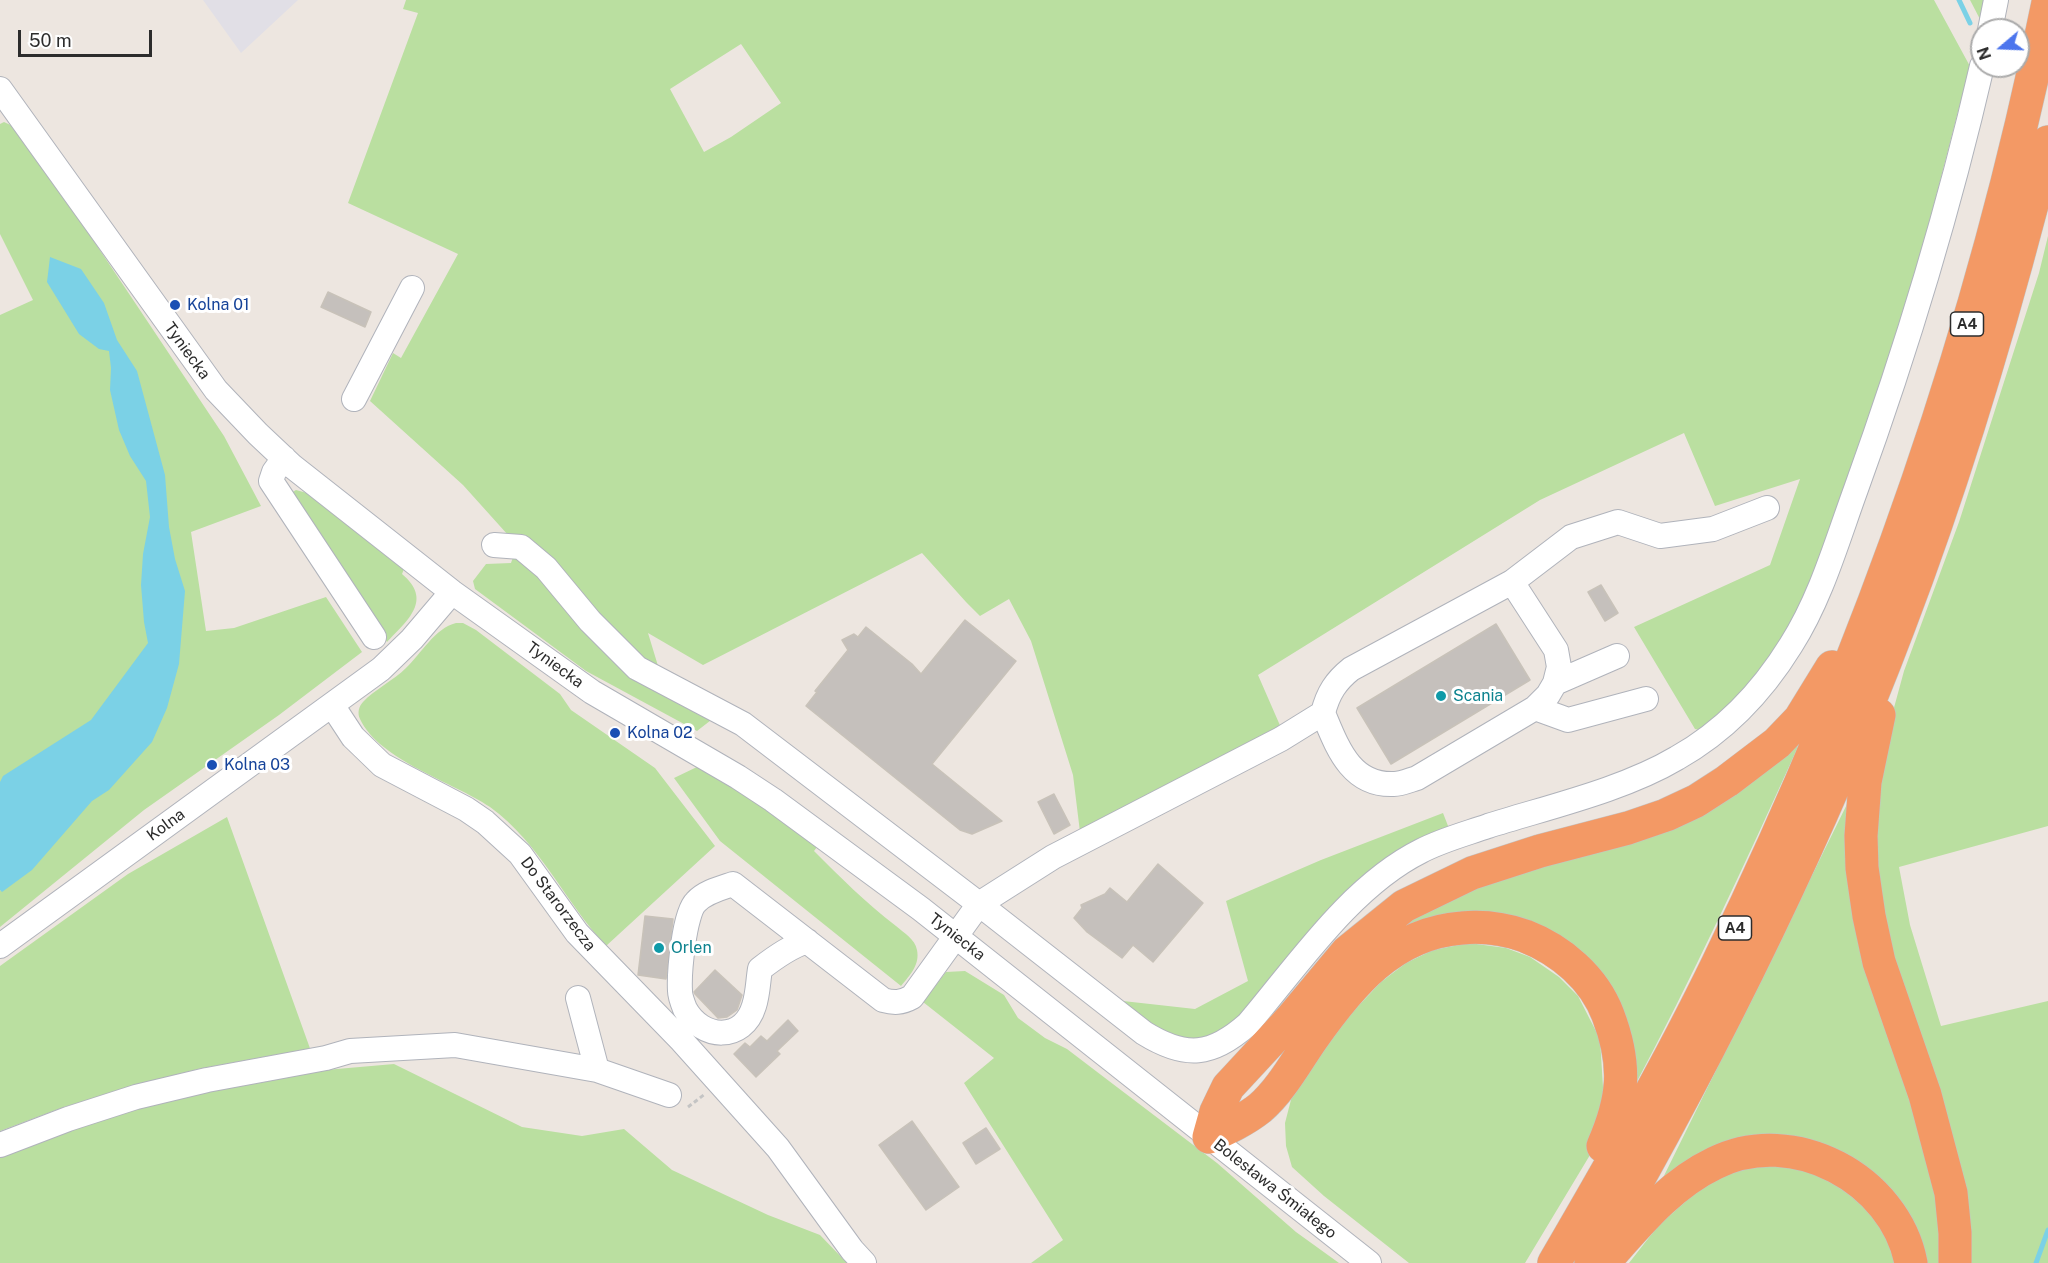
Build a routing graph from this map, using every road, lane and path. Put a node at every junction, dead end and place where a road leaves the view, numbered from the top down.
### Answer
1 (1996, 0) edge
2 (2048, 3) edge
3 (1992, 18) edge
4 (1979, 78) edge
5 (4, 103) edge
6 (2048, 142) edge
7 (412, 288) dead end
8 (354, 399) dead end
9 (284, 458) junction
10 (1767, 508) dead end
11 (494, 545) dead end
12 (1884, 578) junction
13 (1512, 582) junction
14 (452, 592) junction
15 (1899, 627) junction
16 (374, 637) dead end
17 (1617, 656) dead end
18 (1555, 683) junction
19 (1646, 699) dead end
20 (332, 705) junction
21 (1535, 708) junction
22 (1323, 713) junction
23 (979, 904) junction
24 (955, 936) junction
25 (807, 941) junction
26 (0, 946) edge
27 (578, 998) dead end
28 (690, 1033) junction
29 (597, 1070) junction
30 (711, 1090) dead end
31 (679, 1101) joint
32 (1209, 1137) junction
33 (0, 1144) edge
34 (864, 1263) edge
35 (1369, 1263) edge
36 (1554, 1263) edge
37 (1591, 1263) edge
38 (1603, 1263) edge
39 (1911, 1263) edge
40 (1955, 1263) edge

1 - 3 street
2 - 12 highway, A4
4 - 23 street
5 - 9 street, Tyniecka
6 - 15 highway, A4
7 - 8 street
9 - 14 street, Tyniecka
9 - 16 street
10 - 13 street
11 - 23 street
12 - 32 highway
12 - 36 highway, A4
13 - 18 street
13 - 22 street
14 - 20 street
14 - 24 street, Tyniecka
15 - 37 highway, A4
15 - 40 highway
17 - 18 street
18 - 21 street
19 - 21 street
20 - 26 street, Kolna
20 - 28 street, Do Starorzecza
21 - 22 street
22 - 23 street
23 - 24 street
24 - 25 street
24 - 32 street, Tyniecka
25 - 28 street
25 - 28 street
27 - 29 street
28 - 34 street, Do Starorzecza
29 - 31 street
29 - 33 street
30 - 31 path
32 - 35 street, Bolesława Śmiałego
32 - 36 highway
38 - 39 highway

